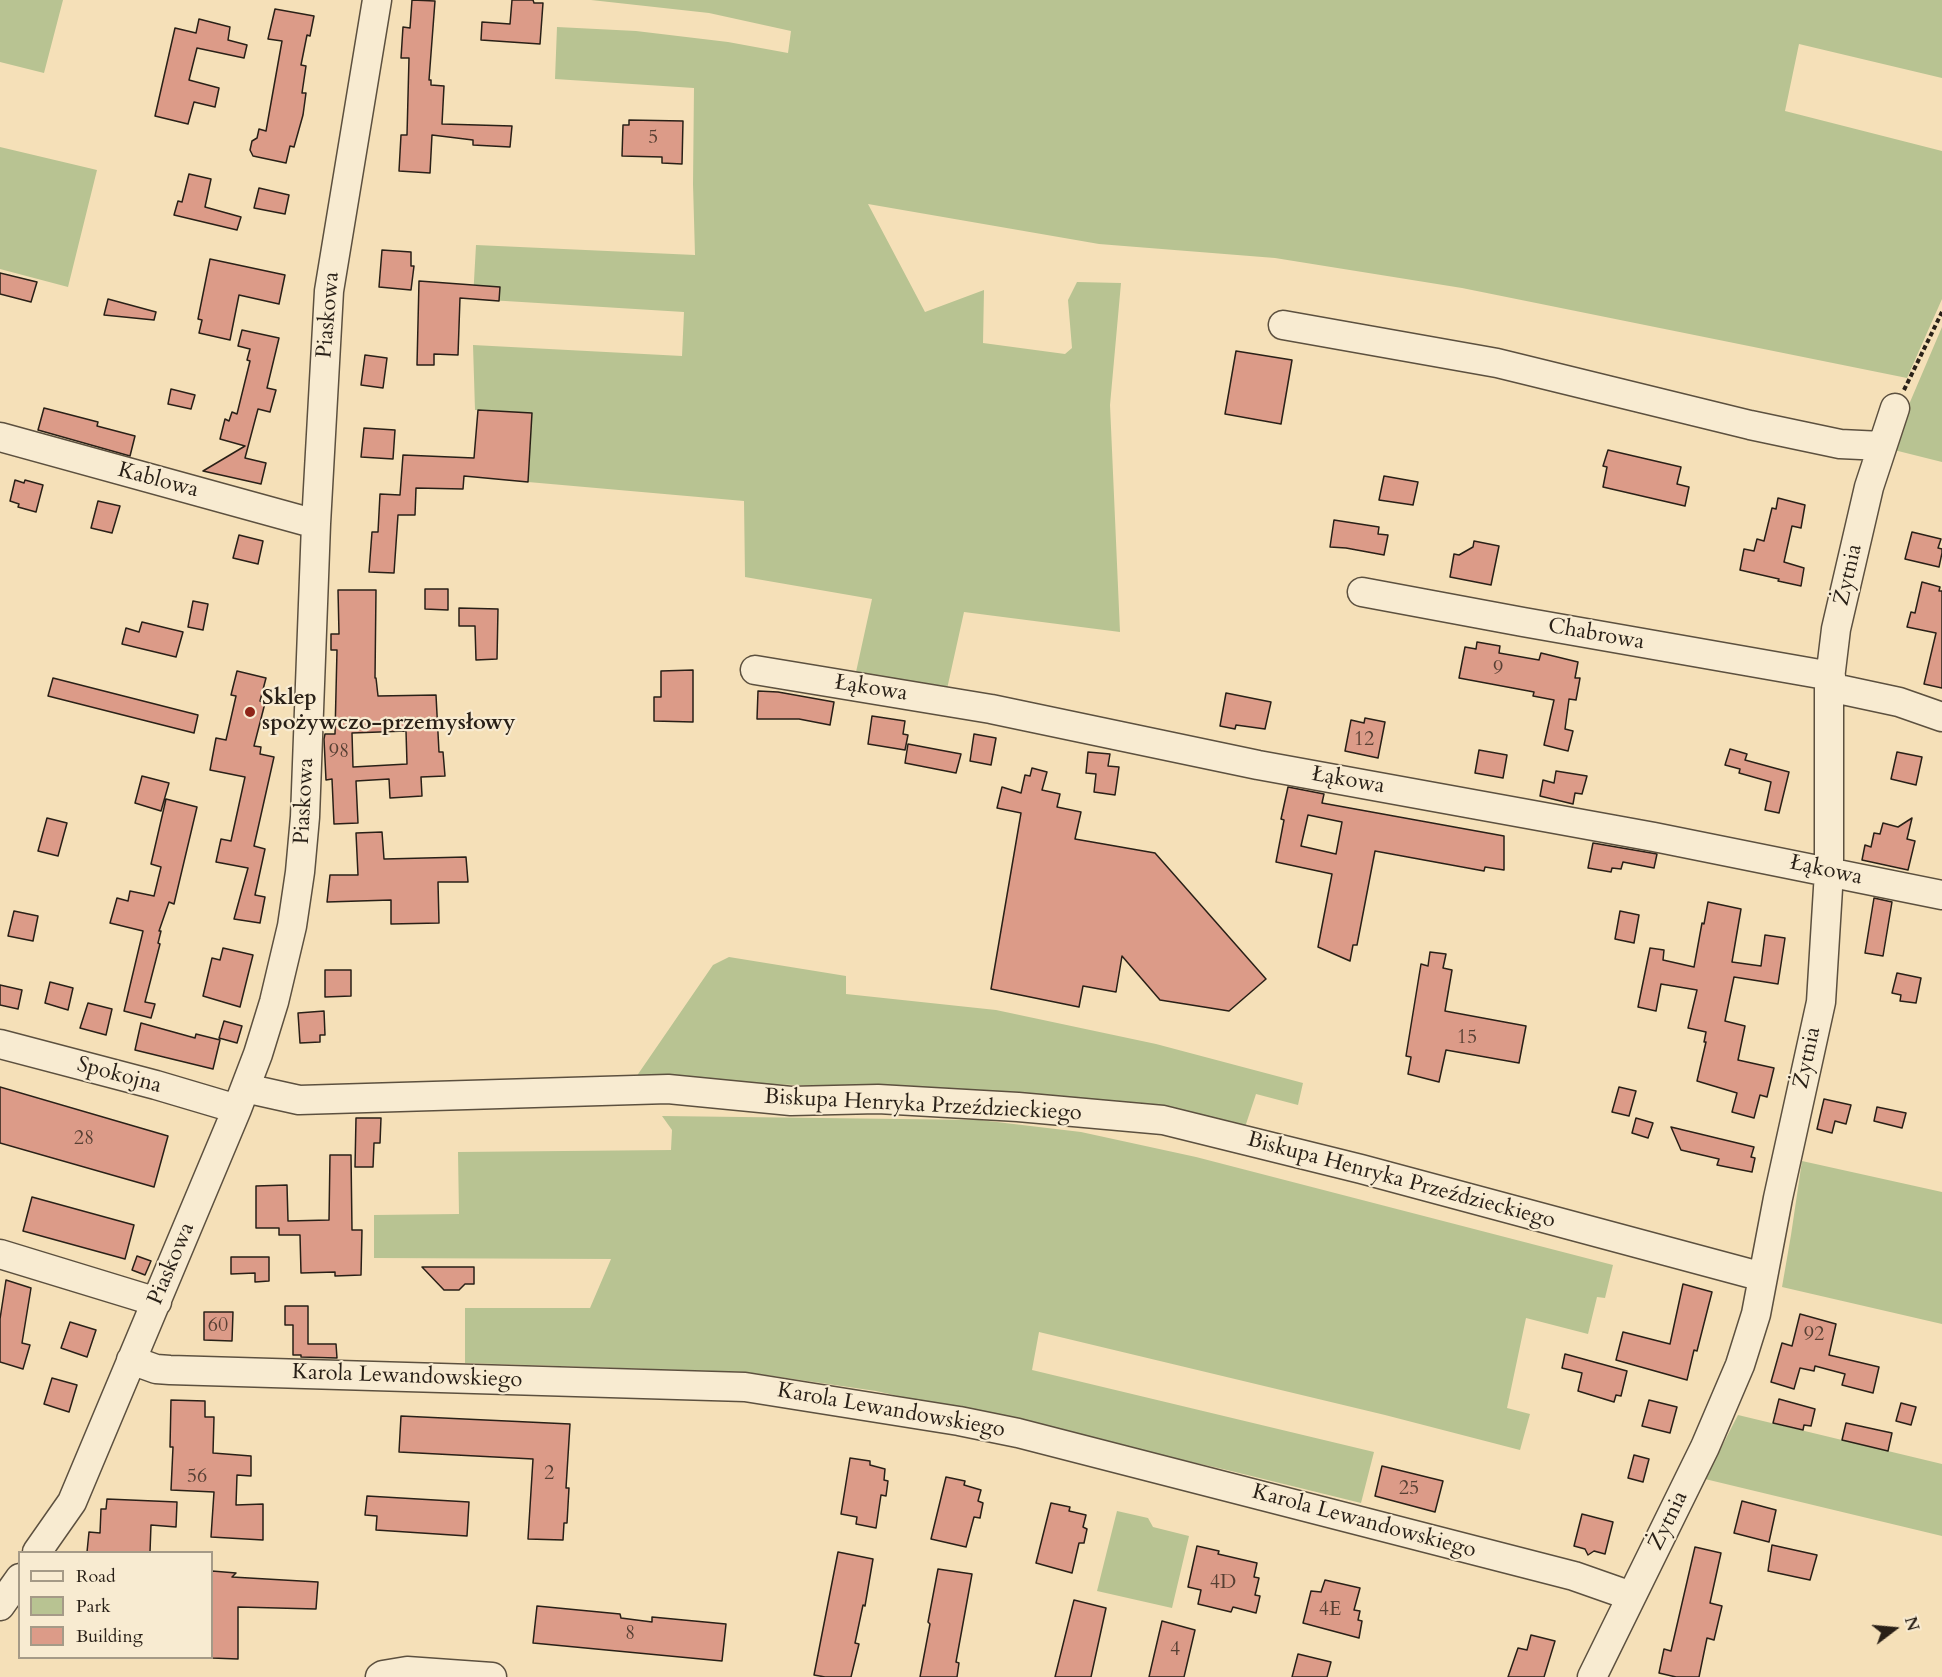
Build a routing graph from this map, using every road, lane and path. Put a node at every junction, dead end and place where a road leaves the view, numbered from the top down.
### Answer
1 (377, 0) edge
2 (1942, 312) edge
3 (1283, 325) dead end
4 (1895, 408) joint
5 (0, 437) edge
6 (1882, 446) junction
7 (316, 524) junction
8 (1362, 592) dead end
9 (755, 670) dead end
10 (1830, 682) junction
11 (1942, 717) edge
12 (1829, 872) junction
13 (1942, 895) edge
14 (0, 1044) edge
15 (241, 1098) junction
16 (0, 1254) edge
17 (1763, 1277) junction
18 (157, 1302) junction
19 (131, 1360) junction
20 (38, 1551) edge
21 (18, 1581) edge
22 (1631, 1596) junction
23 (0, 1606) edge
24 (380, 1677) edge
25 (492, 1677) edge
26 (1592, 1677) edge

1 - 7 street, Piaskowa
2 - 4 path
3 - 6 street
4 - 6 street, Żytnia
5 - 7 street, Kablowa
6 - 10 street, Żytnia
7 - 15 street, Piaskowa
8 - 10 street, Chabrowa
9 - 12 street, Łąkowa
10 - 11 street, Chabrowa
10 - 12 street, Żytnia
12 - 13 street, Łąkowa
12 - 17 street, Żytnia
14 - 15 street, Spokojna
15 - 17 street, Biskupa Henryka Przeździeckiego
15 - 18 street, Piaskowa
16 - 18 street
17 - 22 street, Żytnia
18 - 19 street, Piaskowa
19 - 20 street, Piaskowa
19 - 22 street, Karola Lewandowskiego
21 - 23 street
22 - 26 street, Żytnia
24 - 25 street

